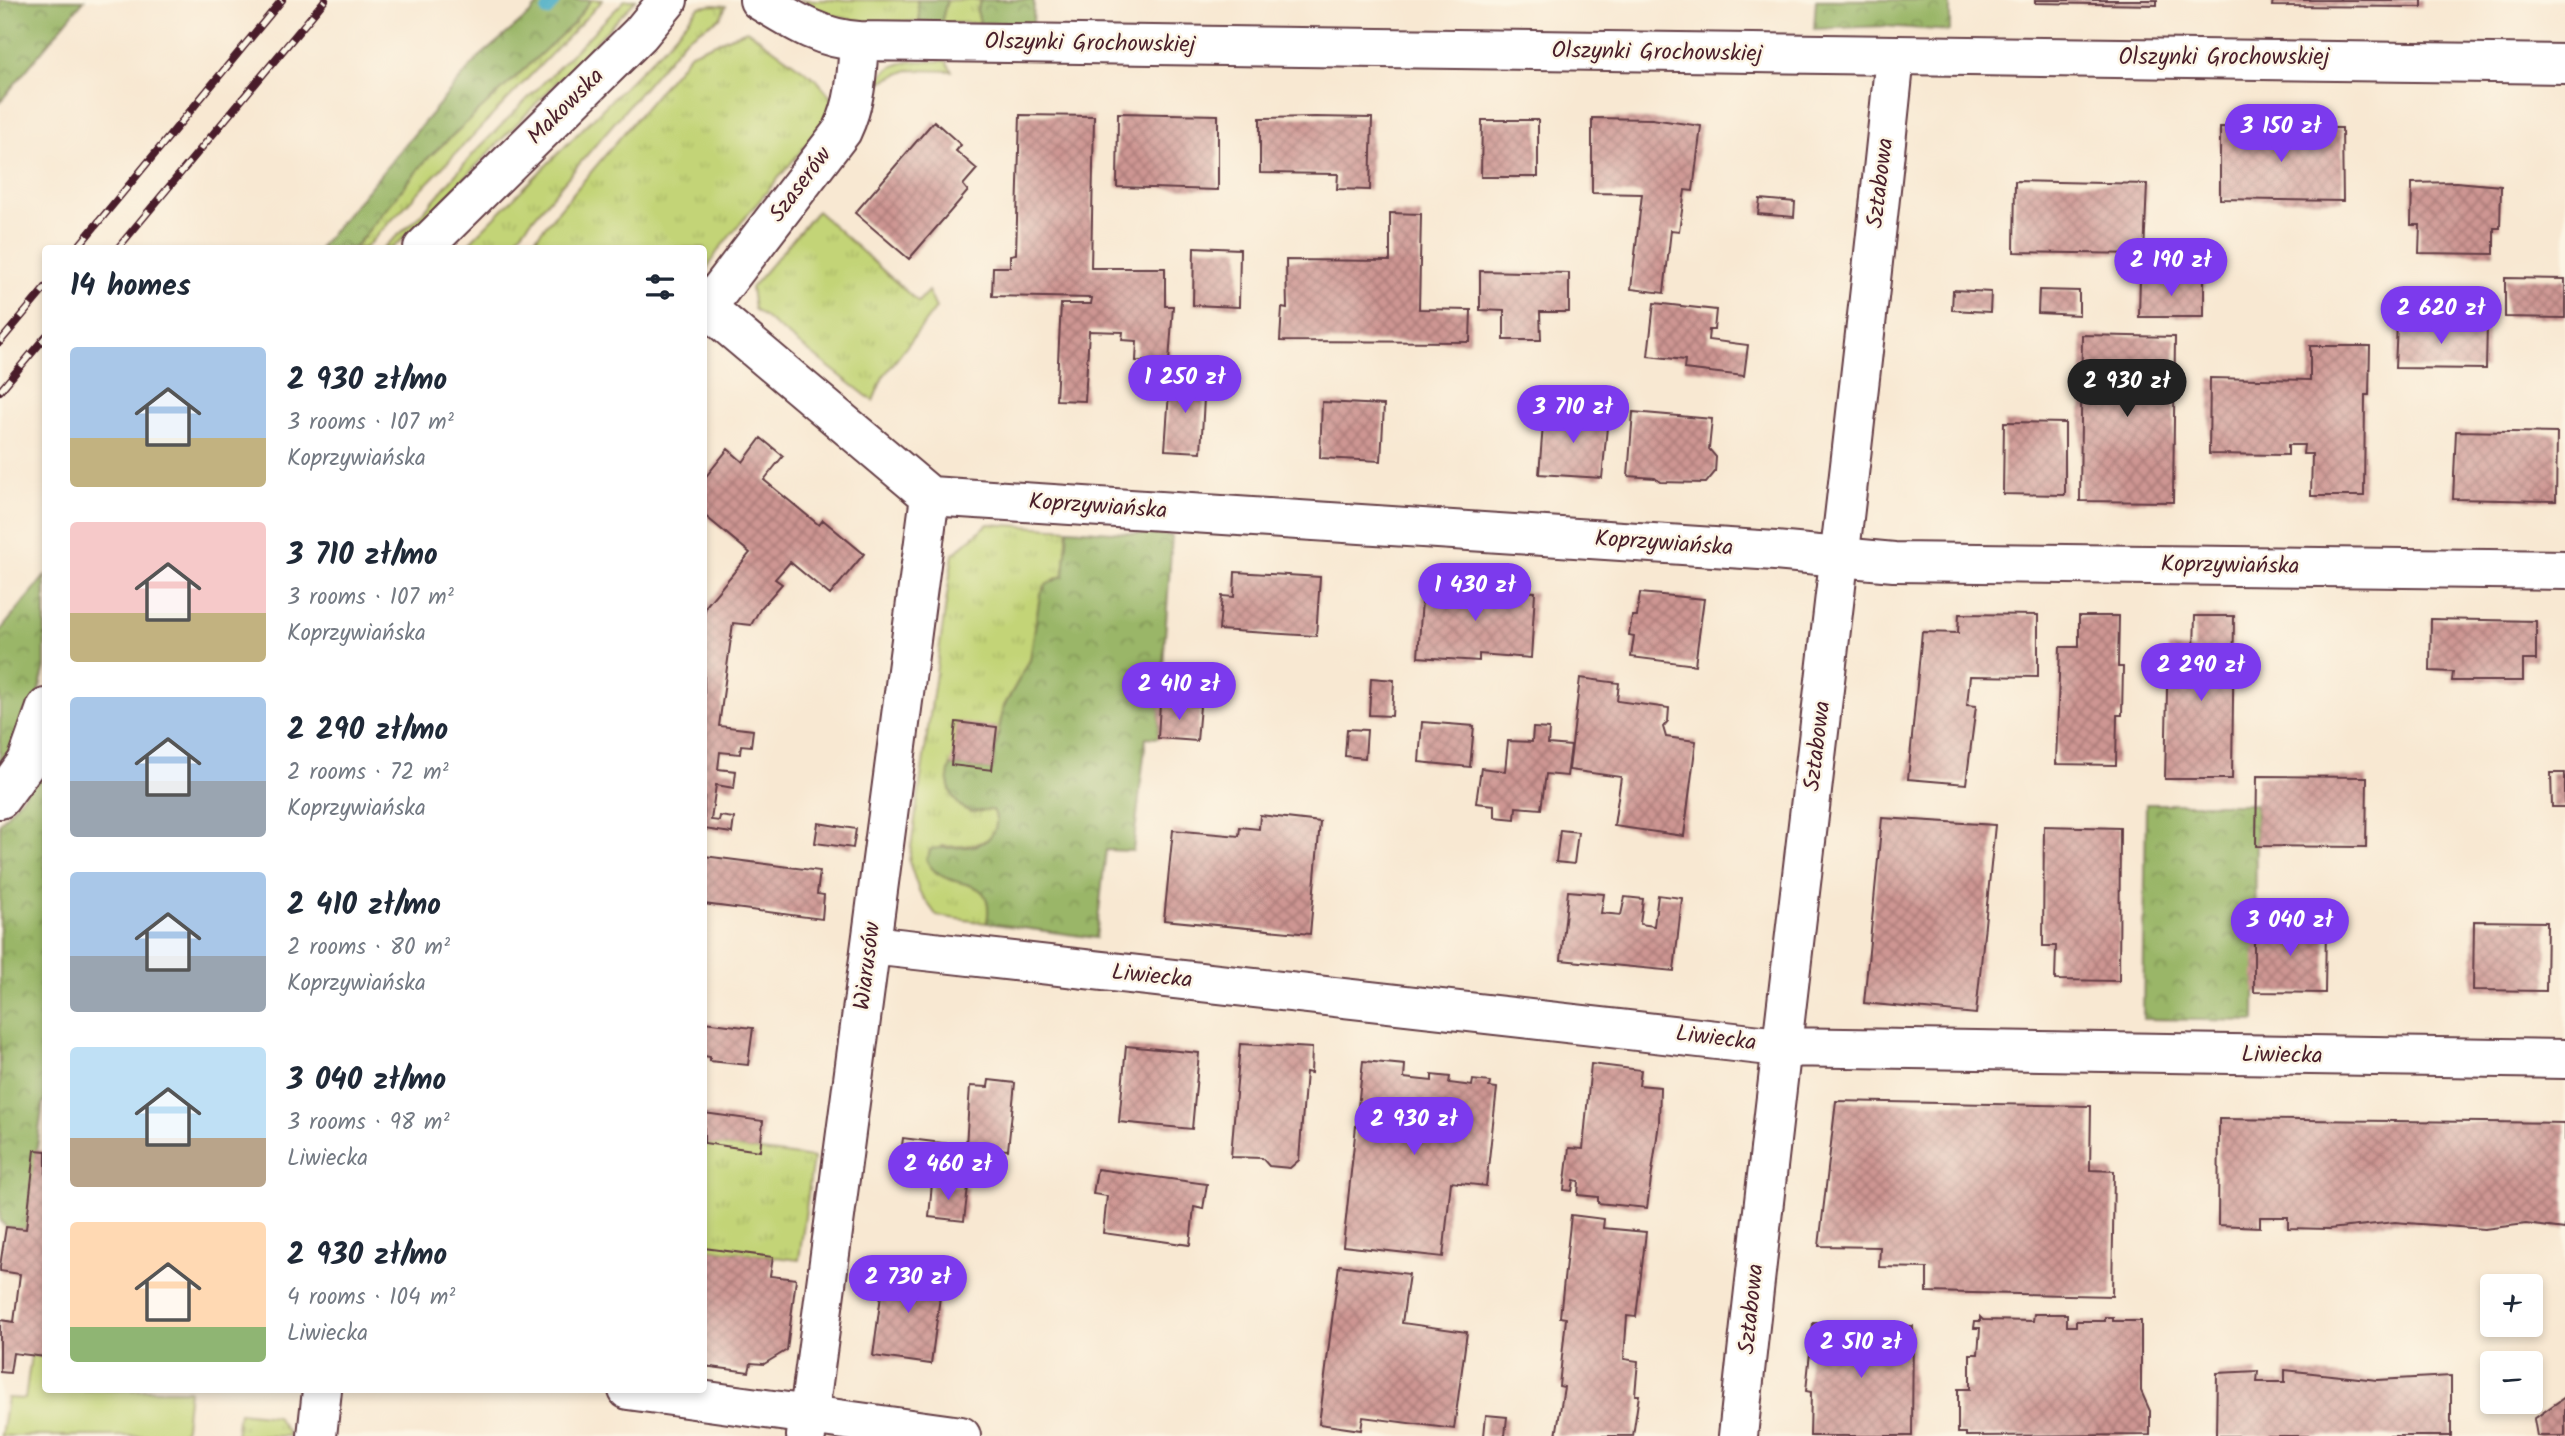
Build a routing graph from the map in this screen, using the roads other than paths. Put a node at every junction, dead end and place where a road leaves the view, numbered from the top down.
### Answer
1 (668, 0) edge
2 (759, 0) edge
3 (859, 41) junction
4 (1895, 56) junction
5 (2565, 64) edge
6 (459, 211) junction
7 (425, 245) edge
8 (442, 245) edge
9 (707, 306) edge
10 (707, 311) edge
11 (930, 496) junction
12 (1840, 557) junction
13 (2565, 570) edge
14 (42, 719) edge
15 (0, 799) edge
16 (871, 946) junction
17 (1779, 1046) junction
18 (2565, 1059) edge
19 (321, 1393) edge
20 (643, 1393) edge
21 (808, 1426) edge
22 (317, 1436) edge
23 (961, 1436) edge
24 (1738, 1436) edge

1 - 6 street, Makowska
2 - 3 street, Olszynki Grochowskiej
3 - 4 street, Olszynki Grochowskiej
3 - 9 street, Szaserów
4 - 5 street, Olszynki Grochowskiej
4 - 12 street, Sztabowa
6 - 7 street, Makowska
6 - 8 street, Makowska
10 - 11 street
11 - 12 street, Koprzywiańska
11 - 16 street, Wiarusów
12 - 13 street, Koprzywiańska
12 - 17 street, Sztabowa
14 - 15 street
16 - 17 street, Liwiecka
16 - 21 street, Wiarusów
17 - 18 street, Liwiecka
17 - 24 street, Sztabowa
19 - 22 street
20 - 21 street
21 - 23 street

